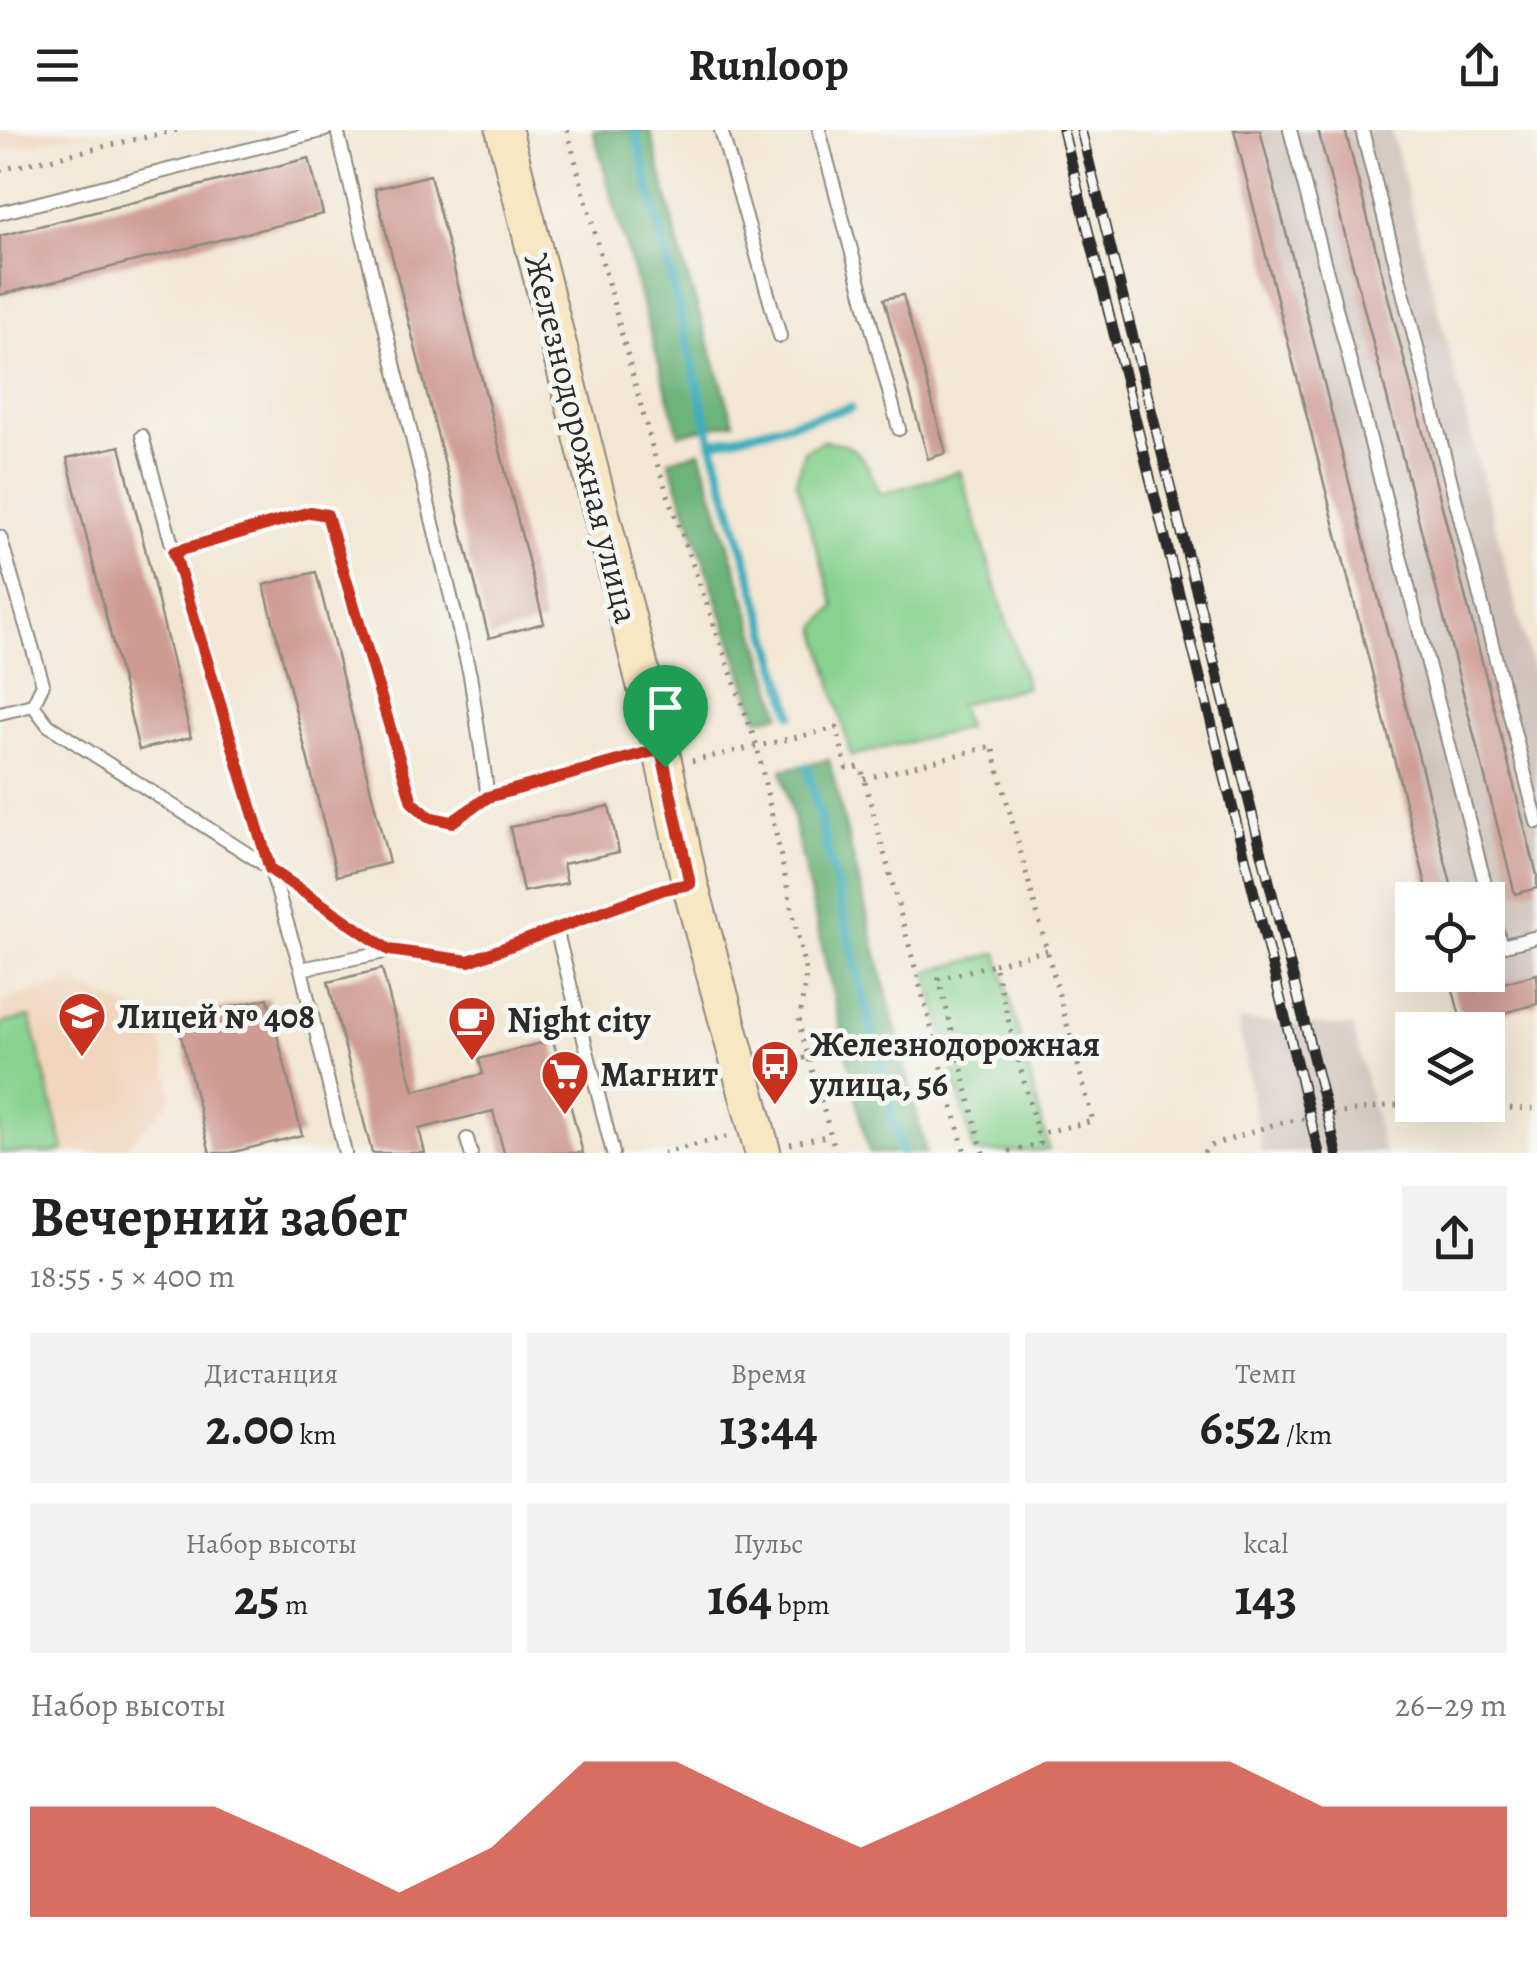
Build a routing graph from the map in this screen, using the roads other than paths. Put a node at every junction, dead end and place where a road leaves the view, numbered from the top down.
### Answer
1 (325, 130) edge
2 (337, 130) edge
3 (504, 130) edge
4 (722, 130) edge
5 (819, 130) edge
6 (1290, 130) edge
7 (1362, 130) edge
8 (0, 214) edge
9 (780, 336) dead end
10 (899, 429) dead end
11 (142, 436) dead end
12 (0, 537) edge
13 (174, 552) junction
14 (33, 705) junction
15 (0, 713) edge
16 (663, 758) junction
17 (488, 797) junction
18 (1537, 822) edge
19 (270, 869) junction
20 (690, 884) junction
21 (556, 929) junction
22 (1537, 937) edge
23 (389, 950) junction
24 (300, 969) junction
25 (760, 1145) edge
26 (345, 1153) edge
27 (613, 1153) edge

1 - 8 lane
2 - 17 lane
3 - 16 street, Железнодорожная улица
4 - 9 lane
5 - 10 lane
6 - 22 lane
7 - 18 lane
11 - 13 lane
12 - 14 lane
13 - 17 lane
13 - 19 lane
14 - 15 lane
14 - 19 lane
16 - 17 lane
16 - 20 street, Железнодорожная улица
19 - 23 lane
19 - 24 lane
20 - 21 lane
20 - 25 street, Железнодорожная улица
21 - 23 lane
21 - 27 lane
23 - 24 lane
24 - 26 lane

